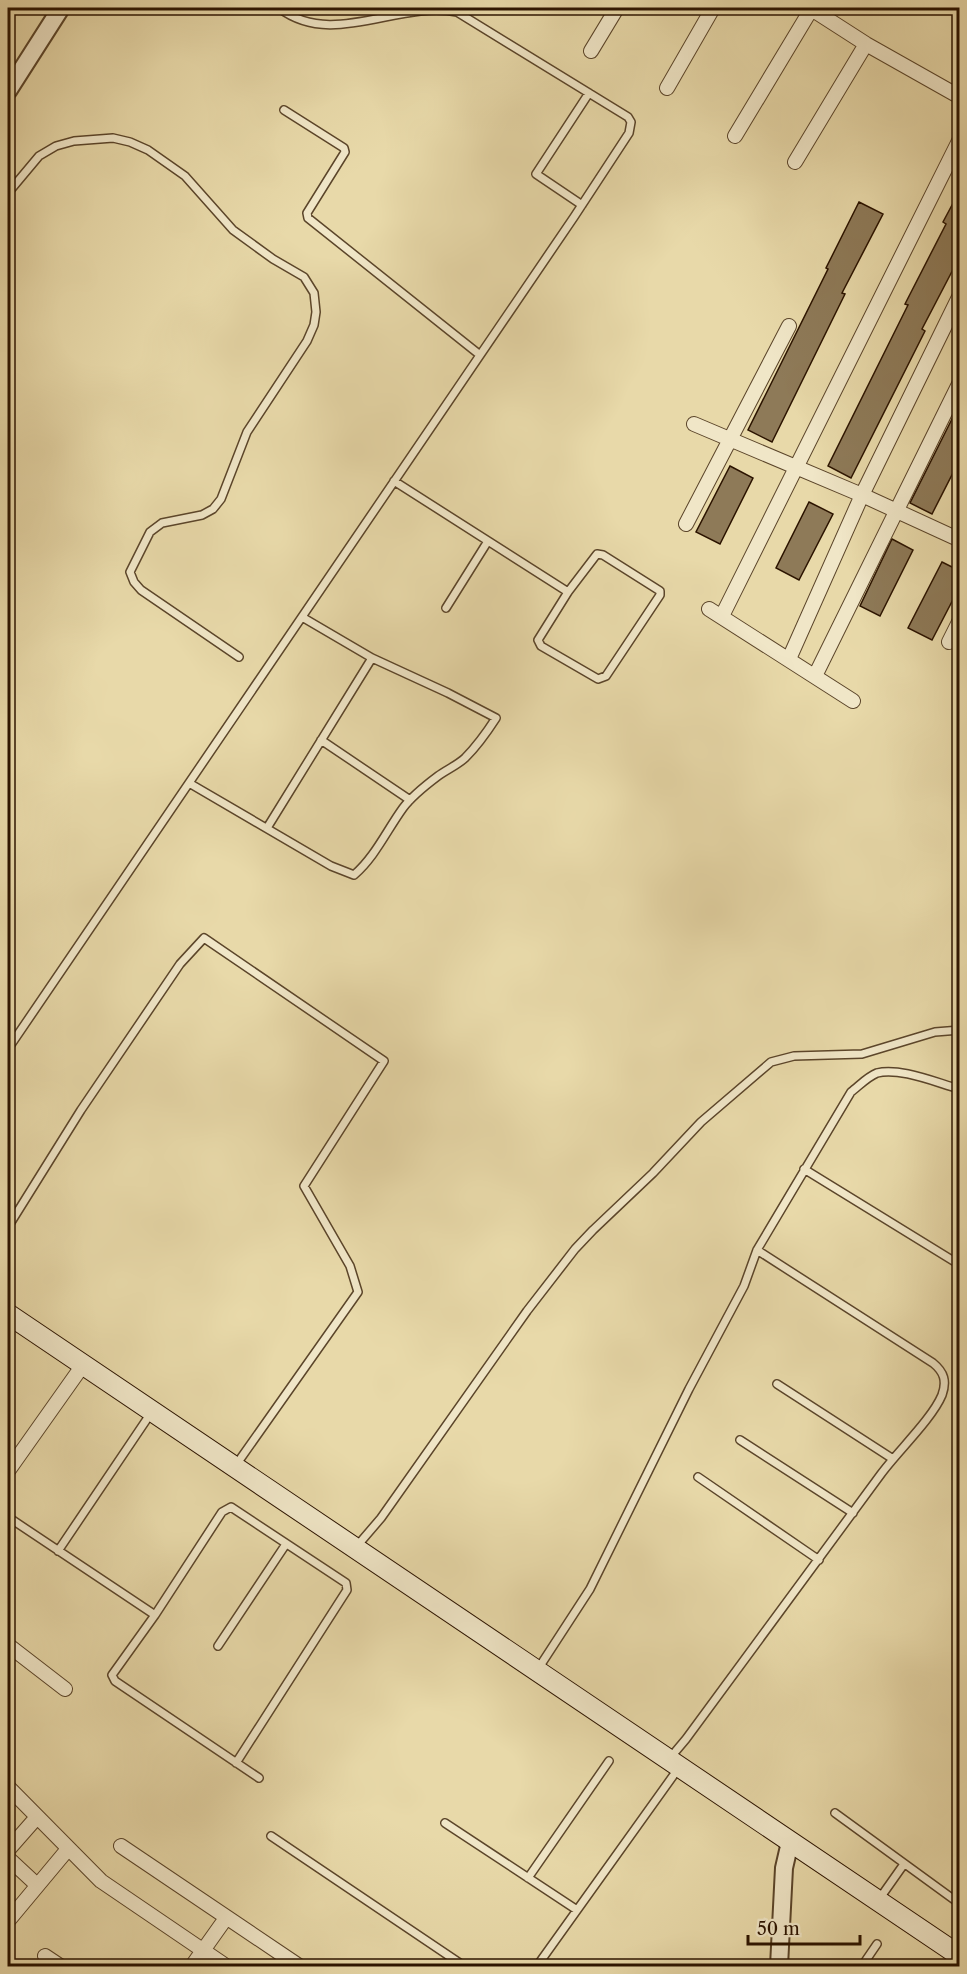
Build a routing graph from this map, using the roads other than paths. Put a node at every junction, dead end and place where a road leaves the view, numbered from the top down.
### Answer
1 (61, 8) edge
2 (279, 8) edge
3 (617, 8) edge
4 (713, 8) edge
5 (811, 8) edge
6 (866, 44) junction
7 (591, 51) dead end
8 (667, 88) dead end
9 (8, 91) edge
10 (589, 93) junction
11 (960, 97) edge
12 (284, 110) dead end
13 (735, 136) dead end
14 (960, 139) edge
15 (795, 162) dead end
16 (8, 193) edge
17 (582, 205) junction
18 (960, 295) edge
19 (789, 326) dead end
20 (480, 355) junction
21 (960, 382) edge
22 (694, 424) dead end
23 (730, 440) junction
24 (795, 467) junction
25 (394, 482) junction
26 (862, 495) junction
27 (896, 511) junction
28 (686, 524) dead end
29 (960, 540) edge
30 (488, 541) junction
31 (568, 592) junction
32 (446, 608) dead end
33 (302, 617) junction
34 (960, 620) edge
35 (949, 642) dead end
36 (239, 657) dead end
37 (372, 658) junction
38 (789, 659) junction
39 (815, 676) junction
40 (853, 701) dead end
41 (321, 740) junction
42 (189, 783) junction
43 (410, 800) junction
44 (267, 828) junction
45 (960, 1030) edge
46 (8, 1049) edge
47 (960, 1089) edge
48 (804, 1169) junction
49 (8, 1227) edge
50 (757, 1250) junction
51 (960, 1264) edge
52 (8, 1314) edge
53 (83, 1365) junction
54 (777, 1384) dead end
55 (152, 1411) junction
56 (740, 1440) dead end
57 (893, 1459) junction
58 (234, 1467) junction
59 (8, 1472) edge
60 (698, 1477) dead end
61 (853, 1514) junction
62 (8, 1517) edge
63 (286, 1544) junction
64 (356, 1548) junction
65 (58, 1551) junction
66 (819, 1560) junction
67 (155, 1615) junction
68 (8, 1645) edge
69 (218, 1646) dead end
70 (537, 1671) junction
71 (65, 1689) dead end
72 (609, 1761) dead end
73 (236, 1763) junction
74 (674, 1763) junction
75 (259, 1778) dead end
76 (8, 1787) edge
77 (834, 1813) dead end
78 (37, 1817) junction
79 (445, 1823) dead end
80 (272, 1836) dead end
81 (790, 1842) junction
82 (121, 1846) dead end
83 (68, 1849) junction
84 (8, 1850) edge
85 (8, 1858) edge
86 (904, 1864) junction
87 (528, 1878) junction
88 (37, 1885) junction
89 (878, 1901) junction
90 (960, 1904) edge
91 (577, 1910) junction
92 (226, 1918) junction
93 (8, 1921) edge
94 (877, 1944) dead end
95 (202, 1951) junction
96 (45, 1956) dead end
97 (960, 1956) edge
98 (60, 1966) edge
99 (192, 1966) edge
100 (226, 1966) edge
101 (298, 1966) edge
102 (465, 1966) edge
103 (537, 1966) edge
104 (779, 1966) edge
105 (862, 1966) edge

1 - 9 street
2 - 10 lane
3 - 7 street
4 - 8 street
5 - 6 street
5 - 13 street
6 - 11 street
6 - 15 street
10 - 17 lane
10 - 17 lane
12 - 20 lane
14 - 24 street
16 - 36 lane
17 - 20 lane
18 - 26 street
19 - 23 street
20 - 25 lane
21 - 27 street
22 - 23 street
23 - 24 street
23 - 28 street
24 - 26 street
24 - 38 street
25 - 30 lane
25 - 33 lane
26 - 27 street
26 - 38 street
27 - 29 street
27 - 39 street
30 - 31 lane
30 - 32 lane
31 - 31 lane
33 - 37 lane
33 - 42 lane
34 - 35 street
37 - 41 lane
37 - 43 lane
38 - 39 street
39 - 40 street
41 - 43 lane
41 - 44 lane
42 - 44 lane
42 - 46 lane
43 - 44 lane
45 - 64 lane
47 - 48 lane
48 - 50 lane
48 - 51 lane
49 - 58 lane
50 - 57 lane
50 - 70 lane
52 - 53 main road
53 - 55 main road
53 - 59 street
54 - 57 lane
55 - 58 main road
55 - 65 lane
56 - 61 lane
57 - 61 lane
58 - 64 main road
60 - 66 lane
61 - 66 lane
62 - 65 lane
63 - 67 lane
63 - 69 lane
63 - 73 lane
64 - 70 main road
65 - 67 lane
66 - 74 lane
67 - 73 lane
68 - 71 street
70 - 74 main road
72 - 87 lane
73 - 75 lane
74 - 81 main road
74 - 91 lane
76 - 78 street
77 - 86 lane
78 - 83 street
78 - 84 street
79 - 87 lane
80 - 102 lane
81 - 89 main road
81 - 104 street
82 - 92 street
83 - 88 street
83 - 95 street
85 - 88 street
86 - 89 lane
86 - 90 lane
87 - 91 lane
88 - 93 street
89 - 97 main road
91 - 103 lane
92 - 95 street
92 - 101 street
94 - 105 lane
95 - 99 street
95 - 100 street
96 - 98 street

